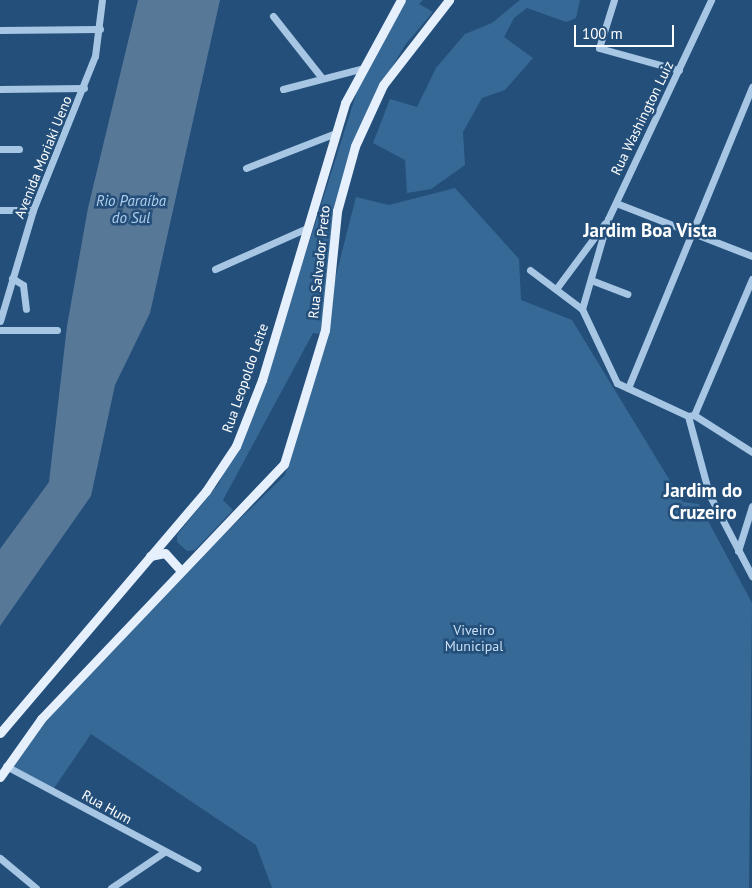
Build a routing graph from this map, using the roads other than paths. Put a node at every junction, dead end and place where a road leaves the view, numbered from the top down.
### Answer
1 (102, 0) edge
2 (401, 0) edge
3 (450, 0) edge
4 (614, 0) edge
5 (711, 0) edge
6 (273, 16) dead end
7 (100, 29) junction
8 (0, 30) edge
9 (360, 69) junction
10 (680, 70) junction
11 (322, 78) junction
12 (752, 87) edge
13 (0, 88) edge
14 (84, 88) junction
15 (283, 89) dead end
16 (336, 133) junction
17 (0, 149) edge
18 (19, 149) dead end
19 (246, 168) dead end
20 (616, 203) junction
21 (0, 210) edge
22 (33, 210) junction
23 (608, 219) junction
24 (307, 228) junction
25 (692, 232) junction
26 (752, 256) edge
27 (215, 269) dead end
28 (530, 270) dead end
29 (12, 278) junction
30 (752, 279) edge
31 (591, 280) junction
32 (556, 289) junction
33 (628, 294) dead end
34 (26, 308) dead end
35 (582, 309) junction
36 (0, 321) edge
37 (0, 330) edge
38 (57, 330) dead end
39 (628, 388) junction
40 (691, 415) junction
41 (752, 452) edge
42 (752, 506) edge
43 (161, 543) junction
44 (738, 551) junction
45 (165, 553) junction
46 (150, 556) junction
47 (184, 567) junction
48 (752, 576) edge
49 (0, 732) edge
50 (6, 766) junction
51 (0, 777) edge
52 (164, 852) junction
53 (0, 858) edge
54 (197, 868) dead end
55 (36, 888) edge
56 (111, 888) edge

1 - 7 street, Avenida Moriaki Ueno
2 - 9 main road, Rua Leopoldo Leite
3 - 47 main road, Rua Salvador Preto
4 - 10 street
5 - 10 street, Rua Washington Luiz
6 - 11 street
7 - 8 street
7 - 14 street, Avenida Moriaki Ueno
9 - 11 street
9 - 16 main road, Rua Leopoldo Leite
10 - 20 street, Rua Washington Luiz
11 - 15 street
12 - 25 street
13 - 14 street
14 - 22 street, Avenida Moriaki Ueno
16 - 19 street
16 - 24 main road, Rua Leopoldo Leite
17 - 18 street
20 - 23 street, Rua Washington Luiz
20 - 25 street
21 - 22 street
22 - 29 street, Avenida Moriaki Ueno
23 - 31 street, Rua Washington Luiz
23 - 32 street, Rua Washington Luiz
24 - 27 street
24 - 43 main road, Rua Leopoldo Leite
25 - 26 street
25 - 39 street
28 - 32 street
29 - 34 street
29 - 36 street, Avenida Moriaki Ueno
30 - 40 street
31 - 33 street
31 - 35 street, Rua Washington Luiz
32 - 35 street
35 - 39 street
37 - 38 street
39 - 40 street
40 - 41 street
40 - 44 street
42 - 44 street
43 - 45 main road
43 - 46 main road, Rua Leopoldo Leite
43 - 47 main road
44 - 48 street
45 - 46 main road
45 - 47 main road
46 - 49 main road, Rua Leopoldo Leite
47 - 50 main road, Rua Salvador Preto
50 - 51 main road, Rua Salvador Preto
50 - 52 street, Rua Hum
52 - 54 street, Rua Hum
52 - 56 street
53 - 55 street

